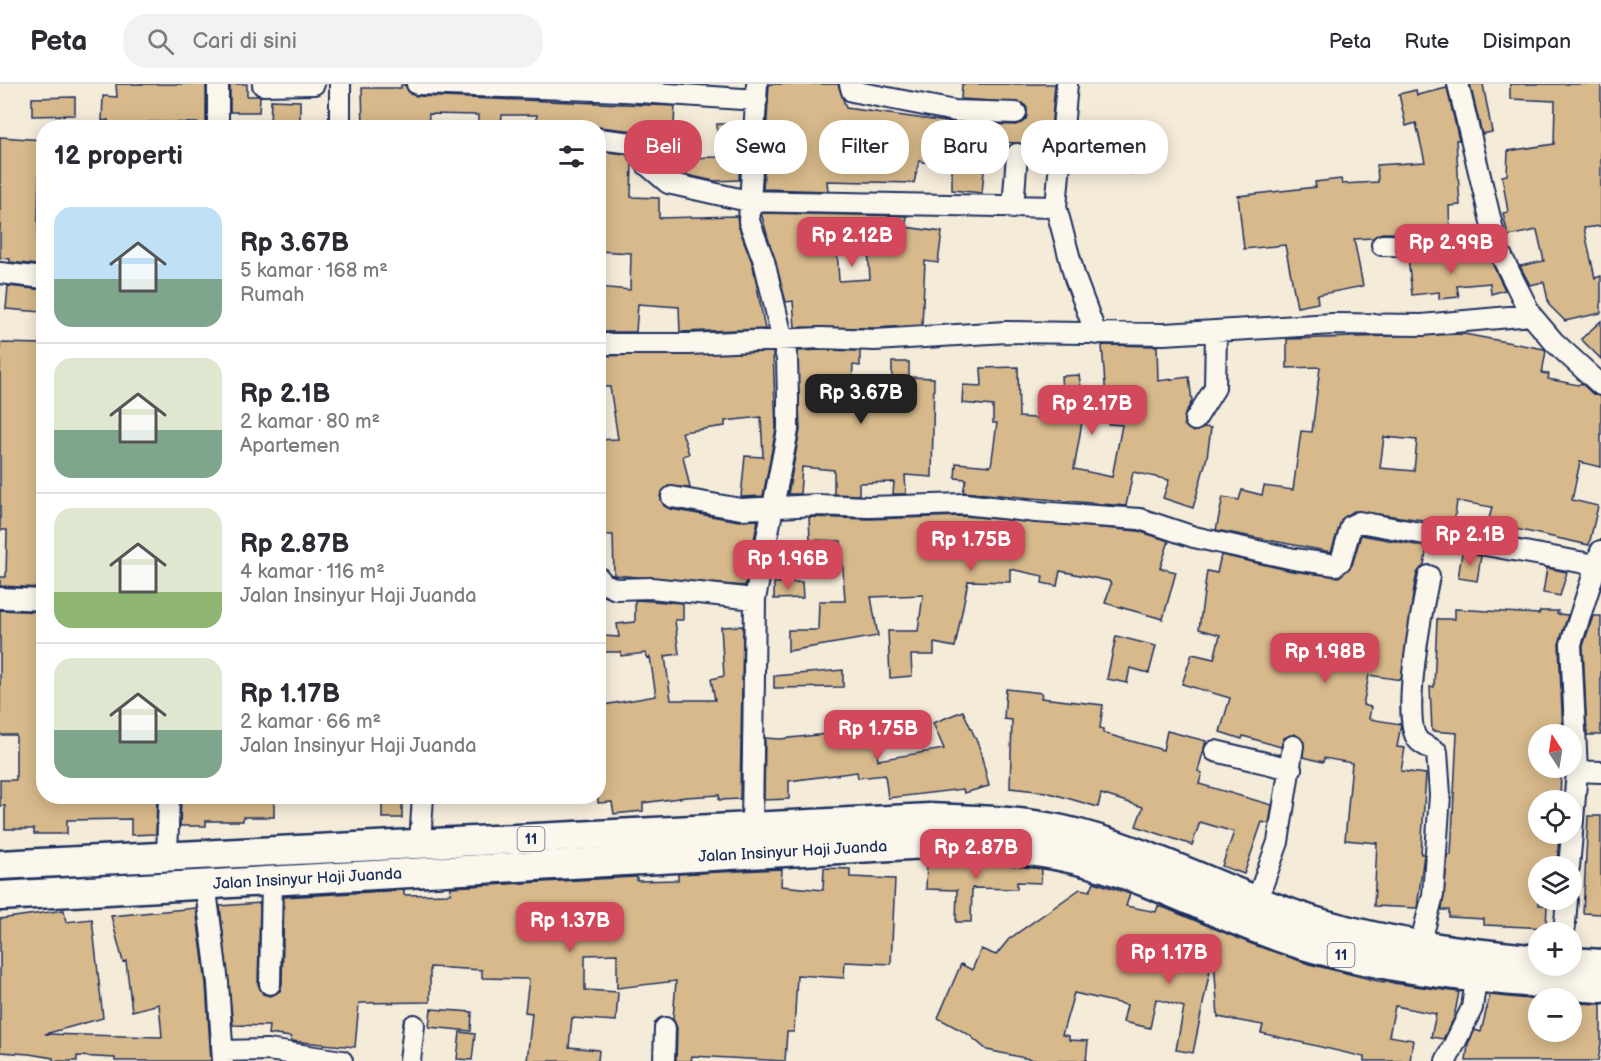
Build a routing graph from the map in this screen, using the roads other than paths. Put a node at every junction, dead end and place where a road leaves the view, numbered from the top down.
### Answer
1 (218, 84) edge
2 (314, 84) edge
3 (340, 84) edge
4 (417, 84) edge
5 (430, 84) edge
6 (850, 84) edge
7 (1067, 84) edge
8 (1458, 84) edge
9 (263, 85) edge
10 (554, 86) edge
11 (757, 92) edge
12 (1016, 113) dead end
13 (218, 120) edge
14 (340, 120) edge
15 (606, 140) edge
16 (1017, 154) dead end
17 (748, 201) junction
18 (1056, 207) junction
19 (1013, 208) junction
20 (1382, 245) dead end
21 (1497, 247) junction
22 (0, 273) edge
23 (36, 277) edge
24 (1532, 315) junction
25 (1216, 331) junction
26 (1096, 334) junction
27 (782, 341) junction
28 (606, 344) edge
29 (1601, 385) edge
30 (1195, 420) dead end
31 (672, 497) dead end
32 (773, 508) junction
33 (1599, 558) edge
34 (1429, 576) dead end
35 (606, 584) edge
36 (0, 597) edge
37 (36, 599) edge
38 (755, 599) junction
39 (1575, 724) edge
40 (1293, 746) dead end
41 (1215, 751) dead end
42 (1291, 769) junction
43 (1582, 771) edge
44 (1601, 772) edge
45 (169, 804) edge
46 (422, 804) edge
47 (752, 827) junction
48 (1057, 842) junction
49 (0, 843) edge
50 (420, 844) junction
51 (1099, 853) junction
52 (167, 856) junction
53 (13, 864) edge
54 (272, 880) junction
55 (205, 883) junction
56 (2, 898) edge
57 (1257, 900) junction
58 (1420, 945) junction
59 (1528, 959) edge
60 (1582, 963) edge
61 (1601, 964) edge
62 (1476, 979) junction
63 (270, 984) dead end
64 (1601, 988) edge
65 (414, 1025) dead end
66 (665, 1028) dead end
67 (223, 1056) edge
68 (342, 1061) edge
69 (410, 1061) edge
70 (664, 1061) edge
71 (1446, 1061) edge

1 - 13 street
2 - 9 street
3 - 14 street
4 - 5 street
5 - 10 street
6 - 12 street
7 - 18 street
8 - 21 street
10 - 11 street
11 - 17 street
15 - 17 street
16 - 19 street
17 - 19 street
17 - 27 street
18 - 19 street
18 - 26 street
20 - 21 street
21 - 24 street
22 - 23 street
24 - 25 street
24 - 29 street
25 - 26 street
25 - 30 street
26 - 27 street
27 - 28 street
27 - 32 street
31 - 32 street
32 - 33 street
32 - 38 street
33 - 39 street
34 - 58 street
35 - 38 street
36 - 37 street
38 - 47 street
40 - 42 street
41 - 42 street
42 - 57 street
43 - 44 street
45 - 52 street
46 - 50 street
47 - 48 highway, Jalan Insinyur Haji Juanda / 11
47 - 50 highway, Jalan Insinyur Haji Juanda / 11
48 - 51 highway, Jalan Insinyur Haji Juanda / 11
48 - 54 highway, Jalan Insinyur Haji Juanda / 11
49 - 53 highway
50 - 52 highway, Jalan Insinyur Haji Juanda / 11
51 - 57 highway, Jalan Insinyur Haji Juanda / 11
51 - 62 highway, Jalan Insinyur Haji Juanda / 11
52 - 53 highway, Jalan Insinyur Haji Juanda / 11
54 - 55 highway, Jalan Insinyur Haji Juanda / 11
54 - 63 street
55 - 56 highway, Jalan Insinyur Haji Juanda / 11
55 - 67 street
57 - 58 highway, Jalan Insinyur Haji Juanda / 11
58 - 59 highway, Jalan Insinyur Haji Juanda / 11
60 - 61 highway
62 - 64 highway, Jalan Insinyur Haji Juanda / 11
62 - 71 street
65 - 69 street
66 - 70 street
67 - 68 street

